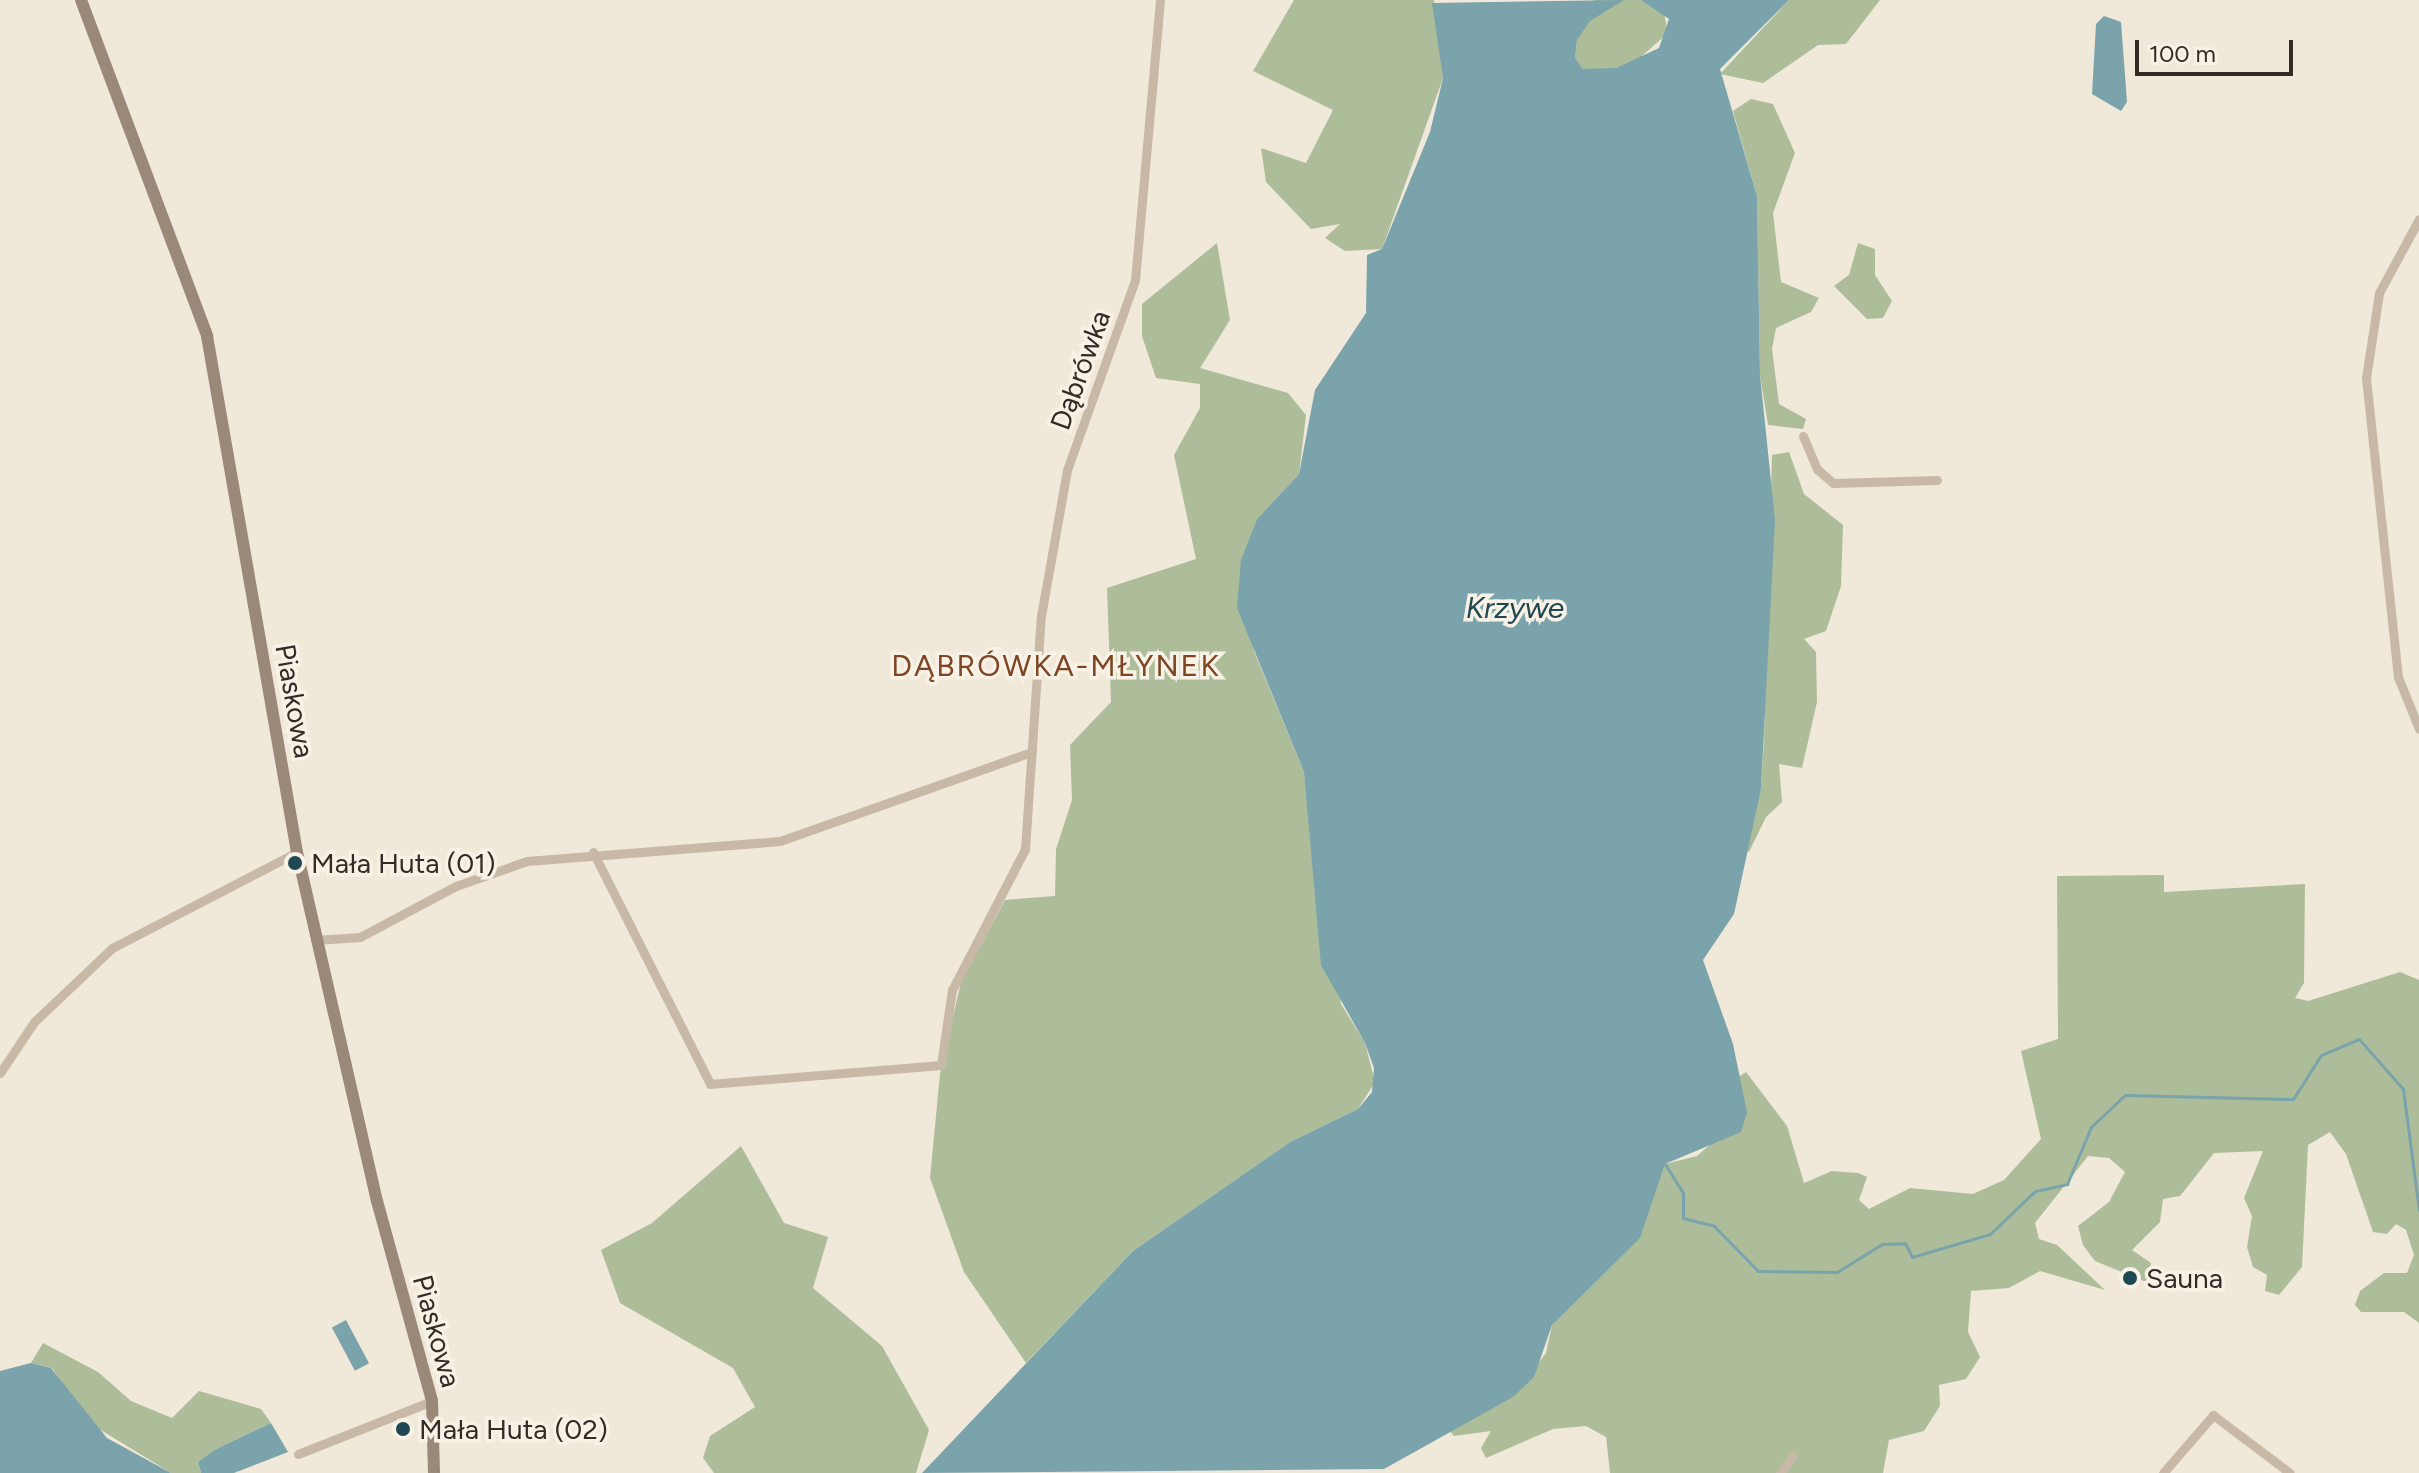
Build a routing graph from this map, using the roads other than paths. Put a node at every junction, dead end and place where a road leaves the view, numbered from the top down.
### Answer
1 (81, 0) edge
2 (1160, 0) edge
3 (2419, 219) edge
4 (1803, 436) dead end
5 (1937, 480) dead end
6 (2419, 729) edge
7 (1032, 752) junction
8 (297, 852) junction
9 (593, 852) junction
10 (315, 940) junction
11 (0, 1073) edge
12 (432, 1401) junction
13 (298, 1454) dead end
14 (1793, 1455) dead end
15 (434, 1473) edge
16 (1780, 1473) edge
17 (2163, 1473) edge
18 (2290, 1473) edge

1 - 8 street, Piaskowa
2 - 7 street, Dąbrówka
3 - 6 street
4 - 5 street
7 - 9 street
7 - 9 street, Dąbrówka
8 - 10 street, Piaskowa
8 - 11 street
9 - 10 street
10 - 12 street, Piaskowa
12 - 13 street
12 - 15 street, Piaskowa
14 - 16 street
17 - 18 street

